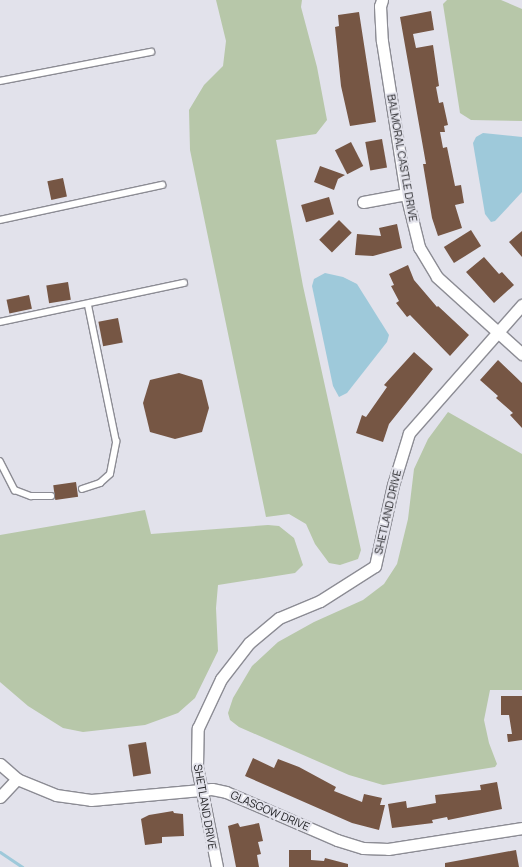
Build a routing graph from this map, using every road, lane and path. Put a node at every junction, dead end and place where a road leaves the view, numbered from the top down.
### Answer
1 (382, 0) edge
2 (151, 52) dead end
3 (0, 81) edge
4 (162, 185) dead end
5 (406, 194) junction
6 (363, 202) dead end
7 (0, 220) edge
8 (184, 283) dead end
9 (88, 305) junction
10 (522, 306) edge
11 (0, 322) edge
12 (499, 333) junction
13 (522, 354) edge
14 (0, 461) edge
15 (82, 489) dead end
16 (51, 496) dead end
17 (0, 764) edge
18 (17, 779) junction
19 (200, 790) junction
20 (0, 797) edge
21 (522, 828) edge
22 (216, 867) edge

1 - 5 street, BALMORAL CASTLE DRIVE
2 - 3 lane
4 - 7 lane
5 - 6 street
5 - 12 street, BALMORAL CASTLE DRIVE
8 - 9 lane
9 - 11 lane
9 - 15 lane
10 - 12 street, SHETLAND DRIVE
12 - 13 street, BALMORAL CASTLE DRIVE
12 - 19 street, SHETLAND DRIVE
14 - 16 lane
17 - 18 street, GLASGOW DRIVE
18 - 19 street, GLASGOW DRIVE
18 - 20 street
19 - 21 street, GLASGOW DRIVE
19 - 22 street, SHETLAND DRIVE

